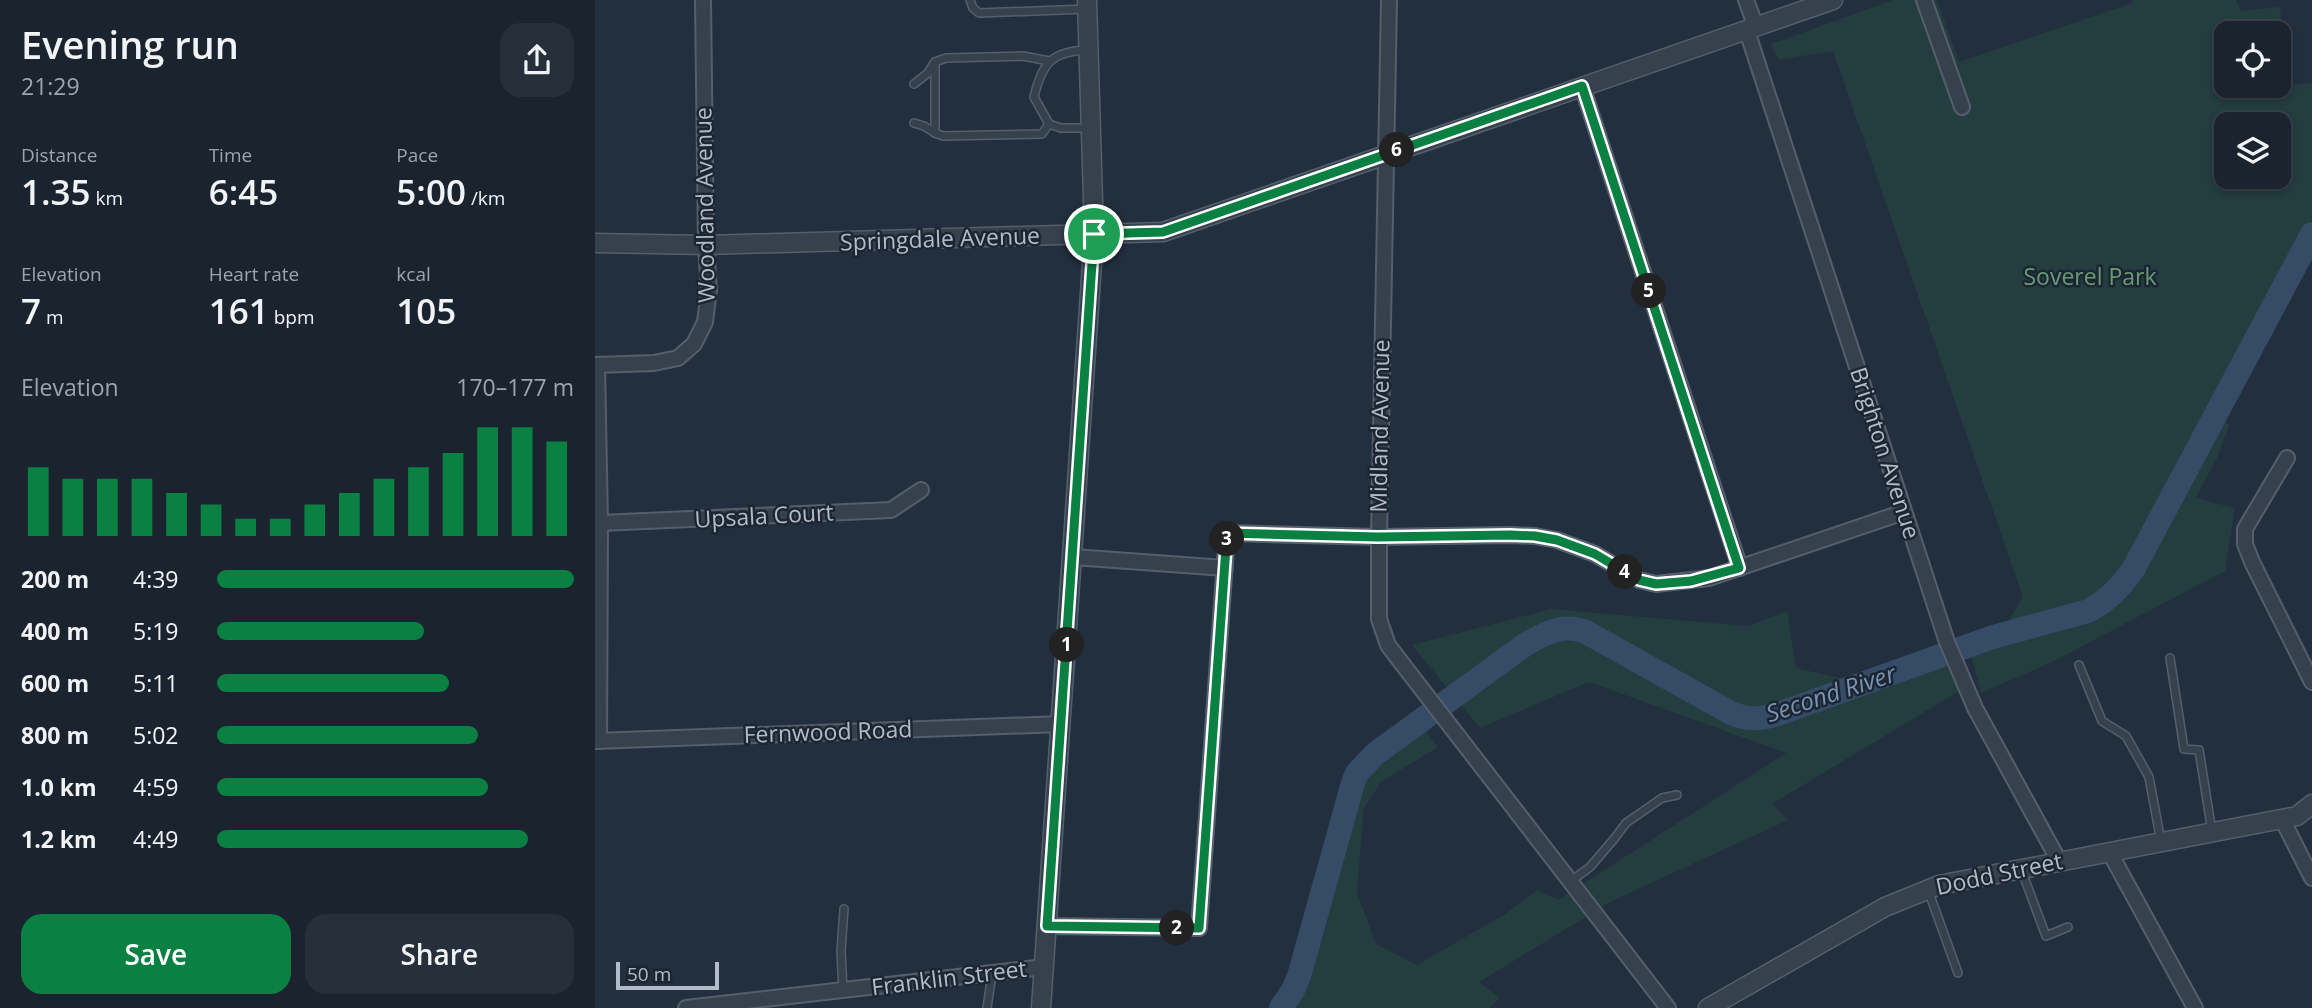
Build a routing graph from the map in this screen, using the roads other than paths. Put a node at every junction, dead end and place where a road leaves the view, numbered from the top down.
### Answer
1 (703, 0) edge
2 (970, 0) edge
3 (1389, 0) edge
4 (1746, 0) edge
5 (1833, 0) edge
6 (1924, 0) edge
7 (1087, 4) edge
8 (1751, 29) junction
9 (1088, 50) junction
10 (1049, 61) junction
11 (935, 62) junction
12 (914, 83) dead end
13 (1582, 86) junction
14 (1962, 107) dead end
15 (914, 124) dead end
16 (1049, 124) junction
17 (1091, 128) junction
18 (935, 133) junction
19 (1385, 154) junction
20 (1094, 234) junction
21 (595, 243) edge
22 (706, 245) junction
23 (596, 365) edge
24 (2287, 458) dead end
25 (921, 490) dead end
26 (1904, 512) junction
27 (600, 523) junction
28 (1378, 537) junction
29 (1073, 557) junction
30 (1225, 568) junction
31 (1739, 568) junction
32 (2170, 658) dead end
33 (2079, 665) dead end
34 (2312, 682) edge
35 (1061, 724) junction
36 (597, 741) edge
37 (1677, 795) dead end
38 (2312, 804) edge
39 (2282, 819) junction
40 (2213, 832) junction
41 (2161, 843) junction
42 (2110, 853) junction
43 (2059, 861) junction
44 (2021, 869) junction
45 (2312, 878) edge
46 (1570, 882) junction
47 (1928, 889) junction
48 (844, 909) dead end
49 (1047, 926) junction
50 (2068, 928) dead end
51 (1044, 967) junction
52 (992, 973) junction
53 (1958, 973) dead end
54 (843, 990) junction
55 (771, 1003) edge
56 (686, 1008) edge
57 (987, 1008) edge
58 (1041, 1008) edge
59 (1668, 1008) edge
60 (1707, 1008) edge
61 (2195, 1008) edge

1 - 22 street, Woodland Avenue
2 - 7 lane
3 - 19 street, Midland Avenue
4 - 8 street, Brighton Avenue
5 - 8 street, Springdale Avenue
6 - 14 street
7 - 9 street
8 - 13 street, Springdale Avenue
8 - 26 street, Brighton Avenue
9 - 10 lane
9 - 17 street
10 - 11 lane
10 - 16 lane
11 - 12 lane
11 - 18 lane
13 - 19 street, Springdale Avenue
13 - 31 street
15 - 18 lane
16 - 17 lane
16 - 18 lane
17 - 20 street
19 - 20 street, Springdale Avenue
19 - 28 street, Midland Avenue
20 - 22 street, Springdale Avenue
20 - 29 street
21 - 22 street, Springdale Avenue
22 - 23 street, Woodland Avenue
23 - 27 street
24 - 34 street
25 - 27 street, Upsala Court
26 - 31 street
26 - 43 street, Brighton Avenue
27 - 36 street
28 - 30 street
28 - 31 street
28 - 46 street, Midland Avenue
29 - 30 street
29 - 35 street
30 - 49 street
32 - 40 lane
33 - 41 lane
35 - 36 street, Fernwood Road
35 - 49 street
37 - 46 lane
38 - 39 street, Dodd Street
39 - 40 street, Dodd Street
39 - 45 street
40 - 41 street, Dodd Street
41 - 42 street, Dodd Street
42 - 43 street, Dodd Street
42 - 61 street
43 - 44 street, Dodd Street
44 - 47 street, Dodd Street
44 - 50 lane
46 - 59 street, Midland Avenue
47 - 53 lane
47 - 60 street, Dodd Street
48 - 54 lane
49 - 51 street
51 - 52 street, Franklin Street
51 - 58 street
52 - 54 street, Franklin Street
52 - 57 lane
54 - 55 street, Franklin Street
55 - 56 street, Franklin Street

